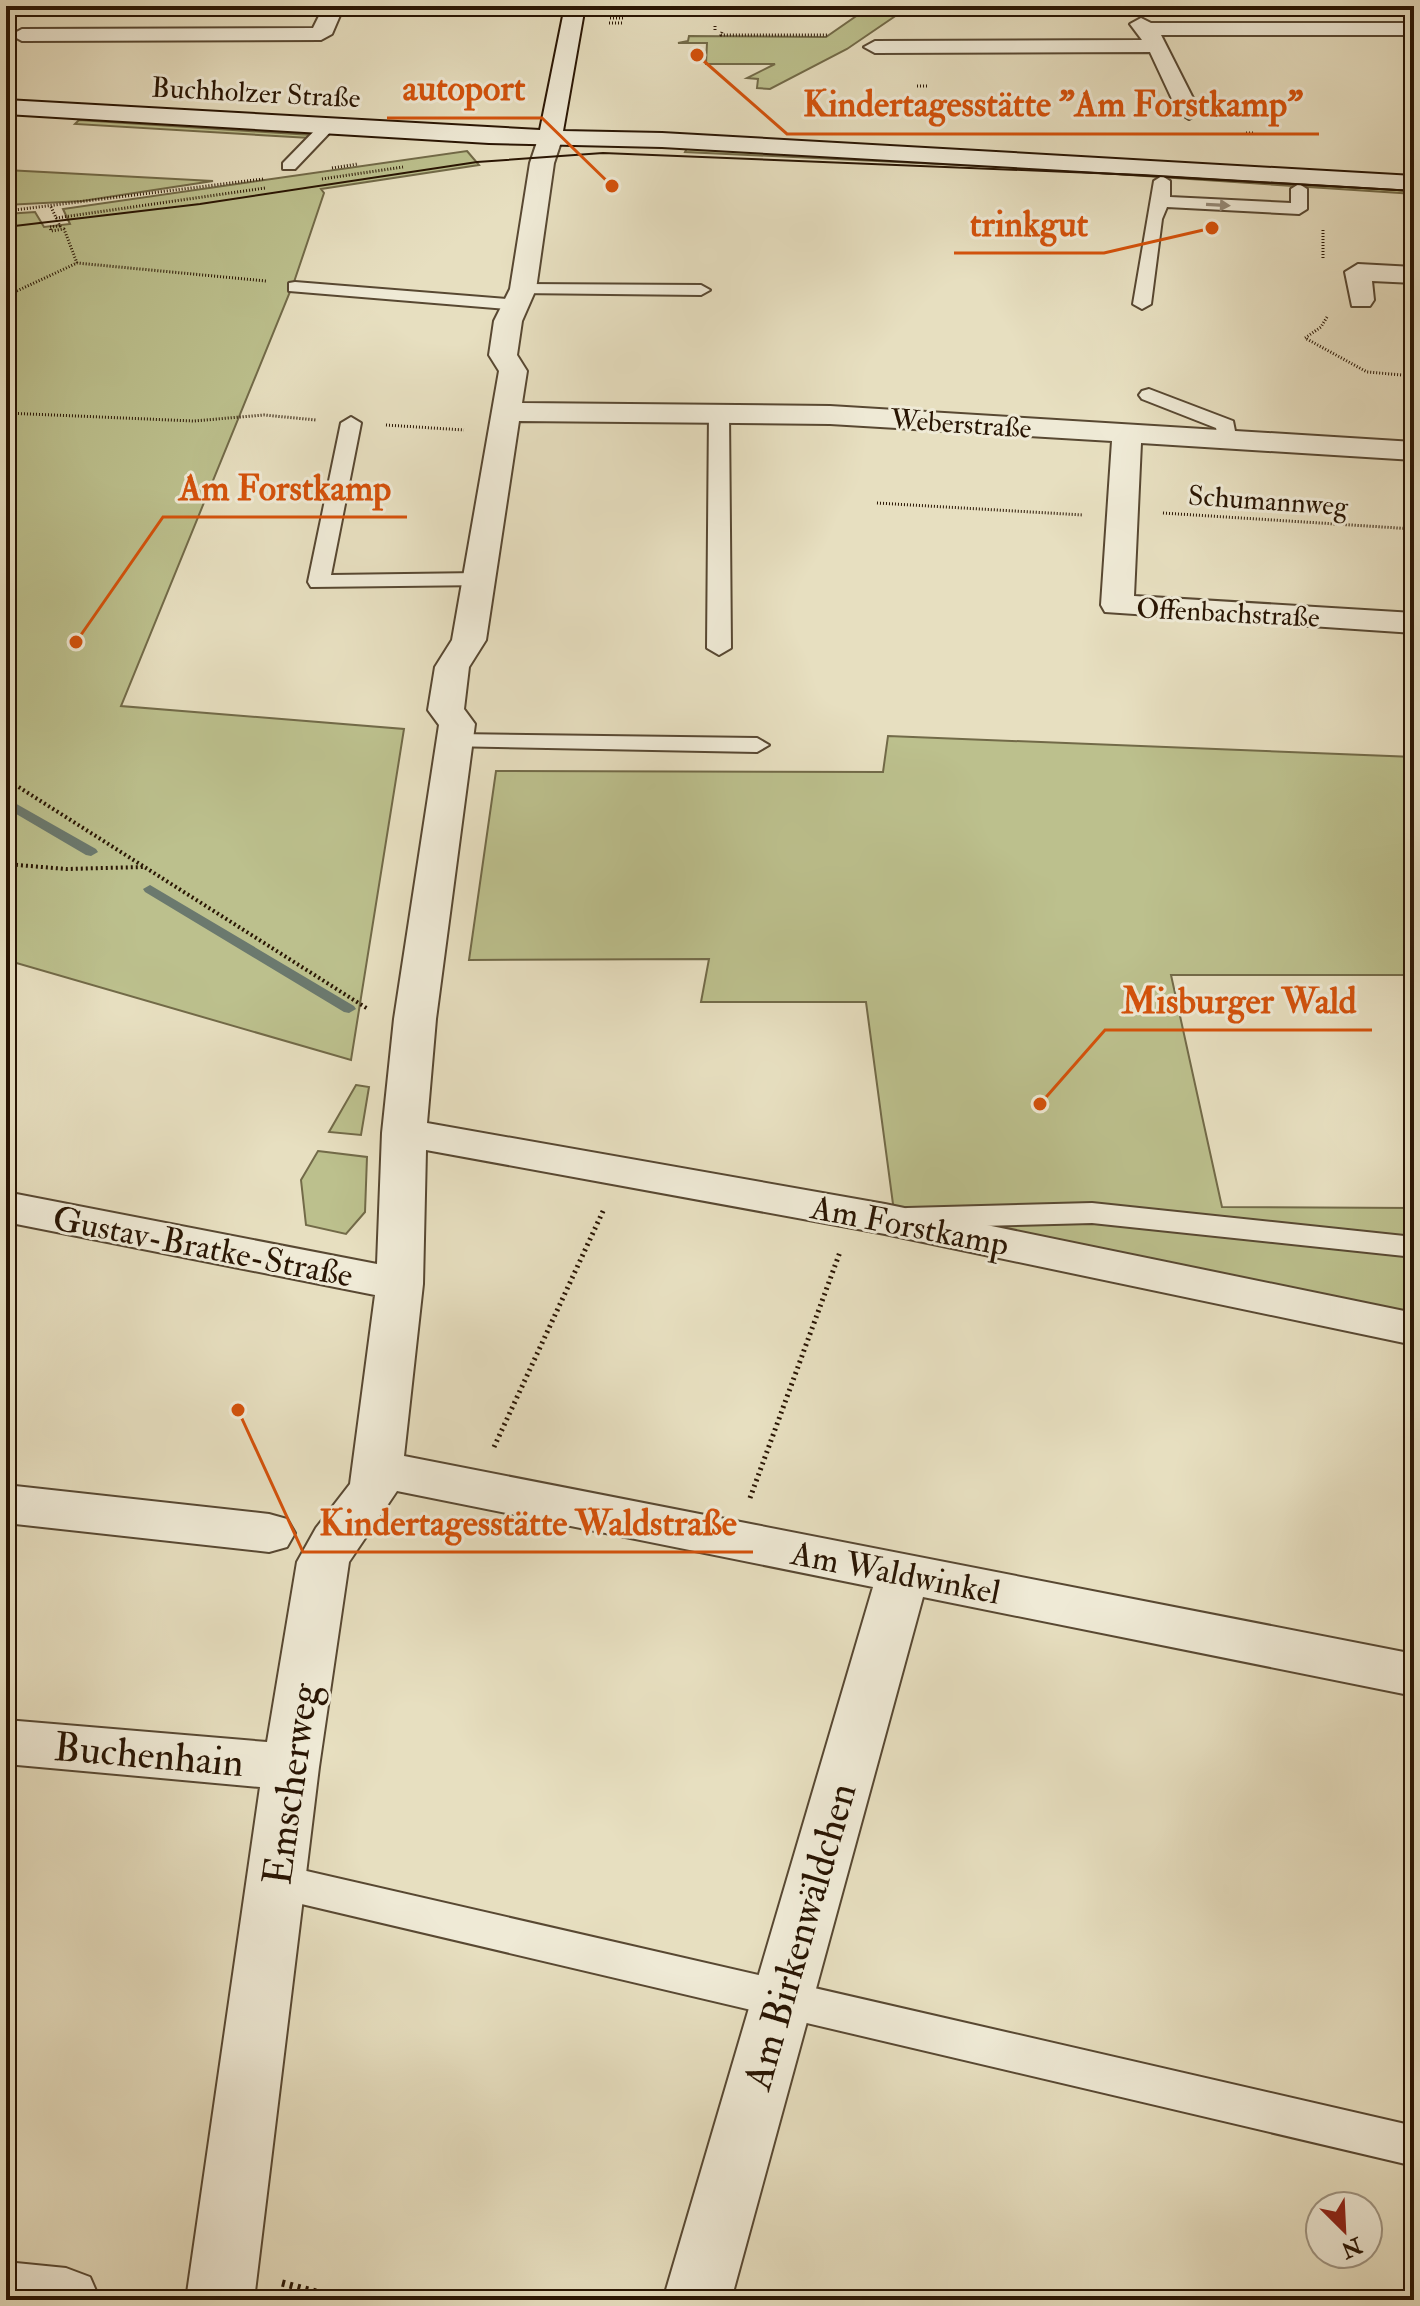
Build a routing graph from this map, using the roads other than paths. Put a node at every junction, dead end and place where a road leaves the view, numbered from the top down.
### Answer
1 (334, 6) edge
2 (575, 6) edge
3 (1129, 6) edge
4 (1406, 6) edge
5 (37, 14) dead end
6 (1414, 17) edge
7 (1414, 29) edge
8 (1152, 38) junction
9 (875, 47) dead end
10 (6, 107) edge
11 (1189, 112) dead end
12 (328, 126) junction
13 (550, 139) junction
14 (289, 166) dead end
15 (1414, 183) edge
16 (1162, 192) junction
17 (1414, 195) edge
18 (1414, 275) edge
19 (295, 287) road end
20 (701, 290) dead end
21 (521, 297) junction
22 (1361, 300) dead end
23 (1142, 304) dead end
24 (1149, 395) dead end
25 (719, 412) junction
26 (506, 422) junction
27 (351, 423) road end
28 (1127, 434) junction
29 (1227, 441) junction
30 (1414, 451) edge
31 (479, 580) junction
32 (1414, 623) edge
33 (719, 648) dead end
34 (455, 741) junction
35 (757, 745) dead end
36 (404, 1133) junction
37 (6, 1207) edge
38 (870, 1216) junction
39 (1414, 1247) edge
40 (400, 1284) junction
41 (1414, 1329) edge
42 (377, 1469) junction
43 (6, 1504) edge
44 (269, 1533) dead end
45 (903, 1574) junction
46 (1414, 1675) edge
47 (6, 1742) edge
48 (291, 1767) junction
49 (276, 1881) junction
50 (780, 1998) junction
51 (1414, 2146) edge
52 (6, 2294) edge
53 (66, 2300) edge
54 (220, 2300) edge
55 (697, 2300) edge

1 - 5 street
2 - 13 street
3 - 8 street
4 - 6 street
7 - 8 street
8 - 9 street
8 - 11 street
10 - 12 street, Buchholzer Straße
12 - 13 street, Buchholzer Straße
12 - 14 lane
13 - 15 street, Buchholzer Straße
13 - 16 street, Buchholzer Straße
13 - 21 street
16 -> 17 street, Buchholzer Straße
16 - 23 lane
18 - 22 street
19 - 21 lane
20 - 21 lane
21 - 26 street
24 - 29 lane
25 - 26 street, Weberstraße
25 - 28 street, Weberstraße
25 - 33 lane
26 - 31 street
27 - 31 lane
28 - 29 street, Weberstraße
28 - 32 street, Offenbachstraße
29 - 30 street, Weberstraße
31 - 34 street
34 - 35 lane
34 - 36 street
36 - 38 street, Am Forstkamp
36 - 40 street
37 - 40 street, Gustav-Bratke-Straße
38 - 39 lane
38 - 41 street, Am Forstkamp
40 - 42 street, Emscherweg
42 - 45 street, Am Waldwinkel
42 - 48 street, Emscherweg
43 - 44 street
45 - 46 street, Am Waldwinkel
45 - 50 street, Am Birkenwäldchen
47 - 48 street, Buchenhain
48 - 49 street, Emscherweg
49 - 50 lane
49 - 54 street, Emscherweg
50 - 51 lane
50 - 55 street, Am Birkenwäldchen
52 - 53 street

